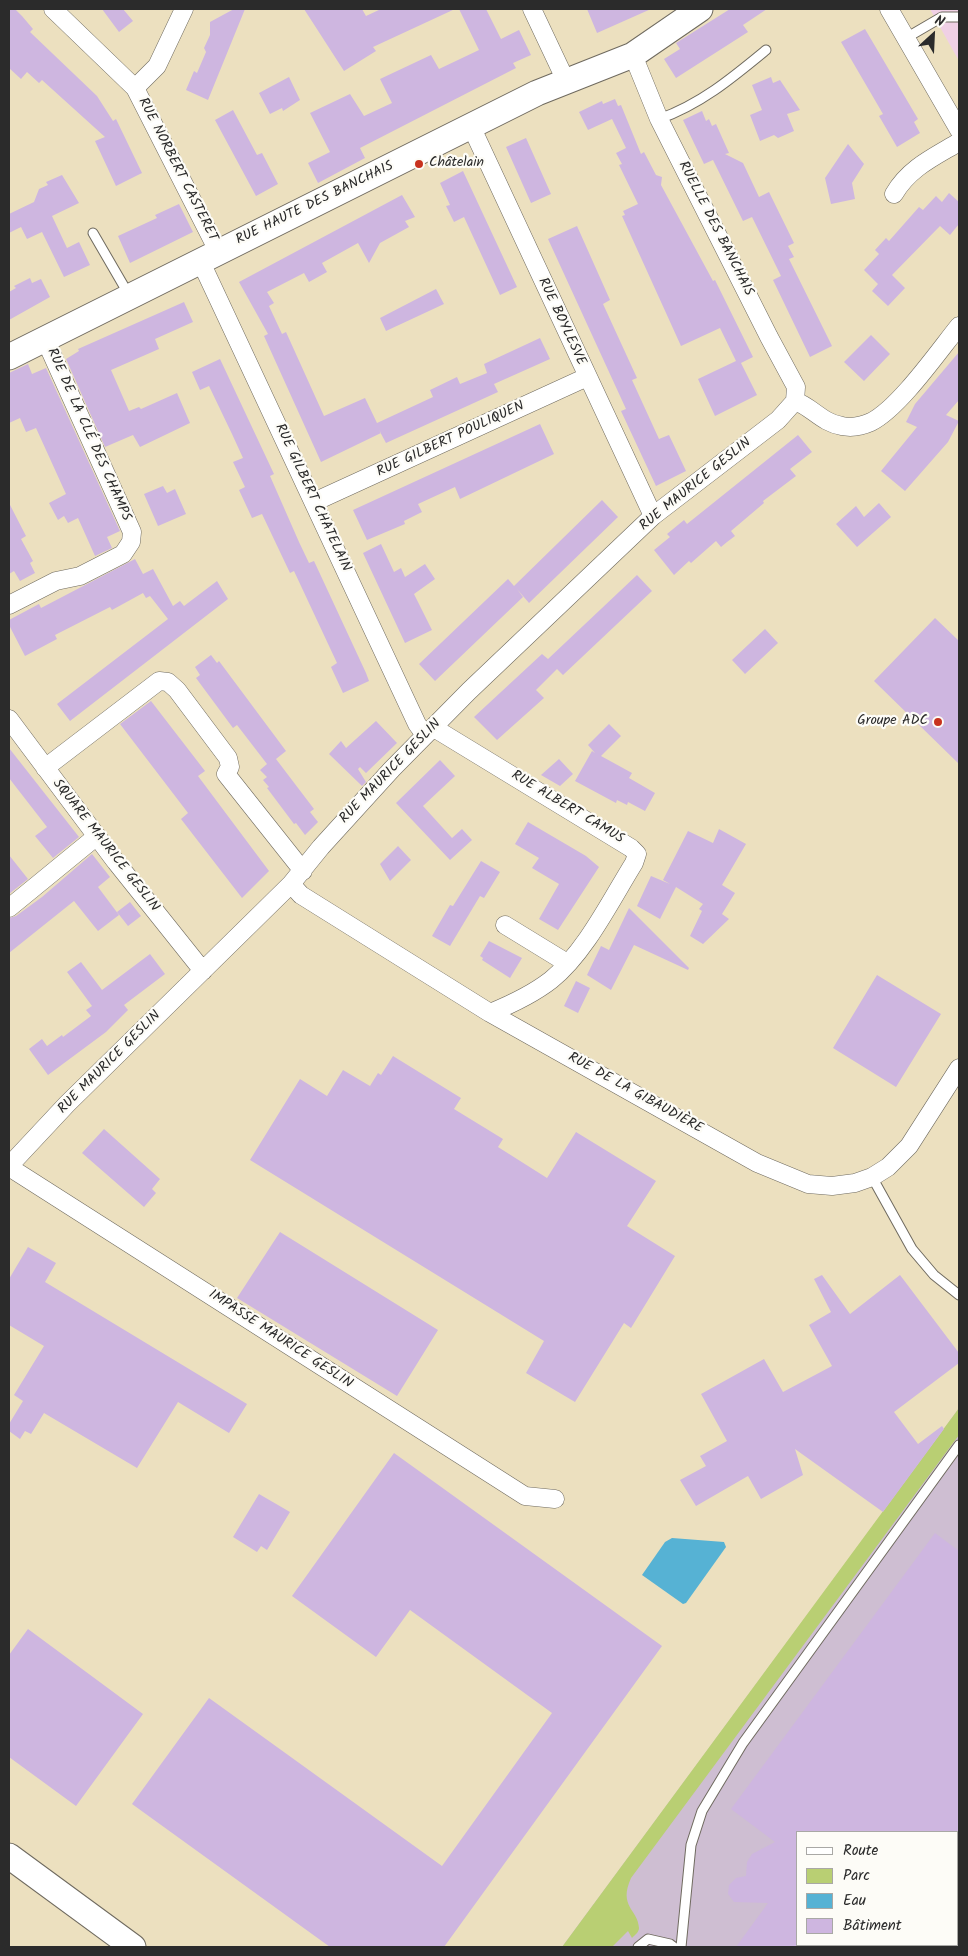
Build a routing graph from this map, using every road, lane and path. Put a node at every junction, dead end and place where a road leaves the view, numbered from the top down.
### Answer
1 (54, 9) edge
2 (184, 9) edge
3 (532, 9) edge
4 (700, 9) edge
5 (889, 9) edge
6 (959, 17) edge
7 (906, 38) junction
8 (766, 50) dead end
9 (633, 55) junction
10 (566, 81) junction
11 (135, 88) junction
12 (659, 119) junction
13 (471, 126) junction
14 (959, 130) edge
15 (959, 142) edge
16 (894, 194) dead end
17 (93, 233) dead end
18 (209, 256) junction
19 (129, 296) junction
20 (959, 326) edge
21 (45, 338) junction
22 (9, 357) edge
23 (587, 377) junction
24 (795, 401) junction
25 (314, 502) junction
26 (653, 516) junction
27 (9, 605) edge
28 (9, 719) edge
29 (430, 732) junction
30 (46, 768) junction
31 (97, 836) junction
32 (297, 878) junction
33 (9, 908) edge
34 (505, 924) dead end
35 (567, 963) junction
36 (204, 971) junction
37 (490, 1013) junction
38 (956, 1079) edge
39 (9, 1166) edge
40 (872, 1177) junction
41 (959, 1295) edge
42 (959, 1445) edge
43 (556, 1499) dead end
44 (9, 1856) edge
45 (133, 1947) edge
46 (638, 1947) edge
47 (674, 1947) edge
48 (681, 1947) edge

1 - 11 street, RUE NORBERT CASTERET
2 - 11 street, RUE NORBERT CASTERET
3 - 10 street
4 - 9 street, RUE HAUTE DES BANCHAIS
5 - 7 street
6 - 7 lane
7 - 14 street
8 - 12 lane
9 - 10 street, RUE HAUTE DES BANCHAIS
9 - 12 street, RUELLE DES BANCHAIS
10 - 13 street, RUE HAUTE DES BANCHAIS
11 - 18 street, RUE NORBERT CASTERET
12 - 24 street, RUELLE DES BANCHAIS
13 - 18 street, RUE HAUTE DES BANCHAIS
13 - 23 street, RUE BOYLESVE
15 - 16 street
17 - 19 lane
18 - 19 street, RUE HAUTE DES BANCHAIS
18 - 25 street, RUE GILBERT CHATELAIN
19 - 21 street, RUE HAUTE DES BANCHAIS
20 - 24 street
21 - 22 street, RUE HAUTE DES BANCHAIS
21 - 27 street, RUE DE LA CLÉ DES CHAMPS
23 - 25 street, RUE GILBERT POULIQUEN
23 - 26 street, RUE BOYLESVE
24 - 26 street, RUE MAURICE GESLIN
25 - 29 street, RUE GILBERT CHATELAIN
26 - 29 street, RUE MAURICE GESLIN
28 - 30 street, SQUARE MAURICE GESLIN
29 - 32 street, RUE MAURICE GESLIN
29 - 35 street, RUE ALBERT CAMUS
30 - 31 street, SQUARE MAURICE GESLIN
30 - 32 street, RUE DE LA GIBAUDIÈRE
31 - 33 street
31 - 36 street, SQUARE MAURICE GESLIN
32 - 36 street, RUE MAURICE GESLIN
32 - 37 street, RUE DE LA GIBAUDIÈRE
34 - 35 street
35 - 37 street, RUE ALBERT CAMUS
36 - 39 street, RUE MAURICE GESLIN
37 - 40 street, RUE DE LA GIBAUDIÈRE
38 - 40 street, RUE DE LA GIBAUDIÈRE
39 - 43 street, IMPASSE MAURICE GESLIN
40 - 41 lane
42 - 48 lane
44 - 45 street
46 - 47 lane

